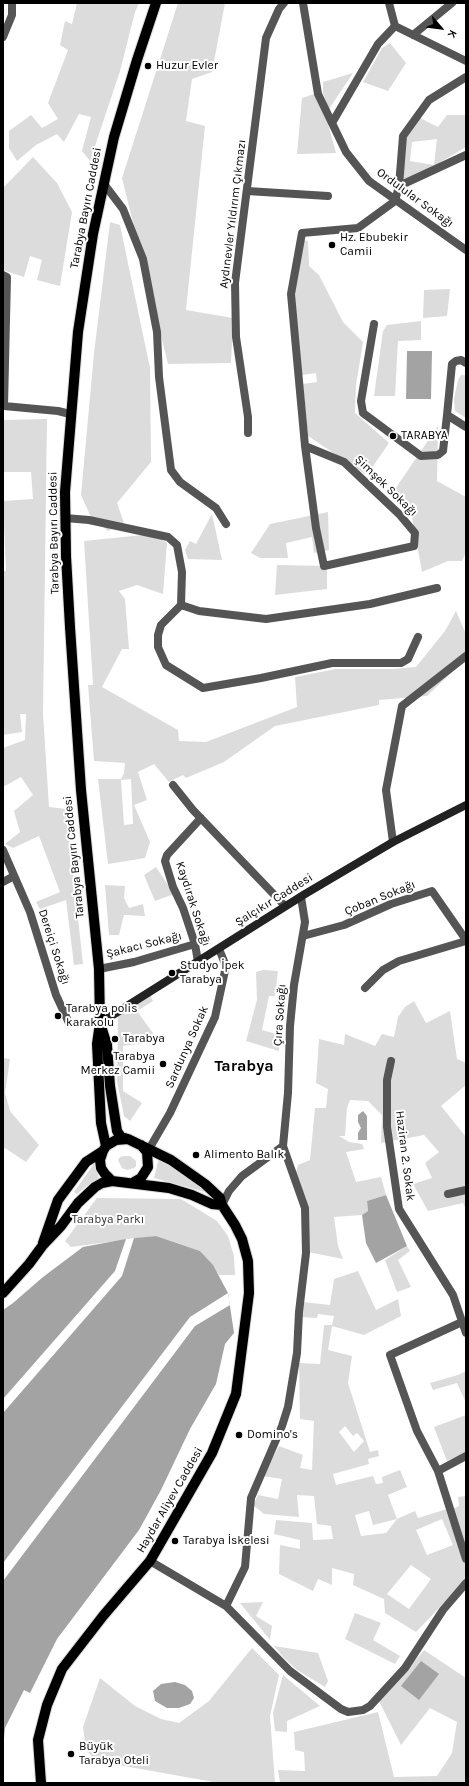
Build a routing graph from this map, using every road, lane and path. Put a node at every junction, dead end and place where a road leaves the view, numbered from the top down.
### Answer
1 (12, 3) edge
2 (156, 3) edge
3 (284, 3) edge
4 (303, 3) edge
5 (389, 3) edge
6 (452, 3) edge
7 (395, 26) junction
8 (412, 35) junction
9 (3, 37) edge
10 (466, 61) edge
11 (466, 77) edge
12 (332, 123) junction
13 (466, 156) edge
14 (104, 184) junction
15 (399, 186) junction
16 (247, 192) junction
17 (328, 196) dead end
18 (395, 200) junction
19 (466, 250) edge
20 (3, 275) edge
21 (374, 324) dead end
22 (466, 363) edge
23 (70, 414) junction
24 (447, 415) junction
25 (466, 427) edge
26 (248, 433) dead end
27 (305, 446) junction
28 (65, 518) junction
29 (226, 524) dead end
30 (437, 588) dead end
31 (181, 606) junction
32 (418, 637) dead end
33 (466, 656) edge
34 (173, 785) dead end
35 (466, 805) edge
36 (201, 818) junction
37 (393, 842) junction
38 (3, 850) edge
39 (14, 876) junction
40 (3, 882) edge
41 (301, 896) junction
42 (285, 906) junction
43 (302, 936) junction
44 (466, 940) edge
45 (195, 944) junction
46 (219, 949) junction
47 (198, 962) junction
48 (99, 969) junction
49 (365, 988) dead end
50 (100, 1023) junction
51 (391, 1061) dead end
52 (128, 1139) junction
53 (283, 1146) junction
54 (145, 1147) junction
55 (105, 1148) junction
56 (112, 1180) junction
57 (134, 1182) junction
58 (466, 1190) edge
59 (448, 1194) dead end
60 (222, 1205) junction
61 (43, 1245) junction
62 (3, 1293) edge
63 (462, 1322) junction
64 (466, 1333) edge
65 (466, 1456) edge
66 (438, 1471) junction
67 (466, 1559) edge
68 (150, 1561) junction
69 (466, 1582) edge
70 (226, 1606) junction
71 (41, 1783) edge

1 - 9 street
2 - 14 main road, Tarabya Bayırı Caddesi
3 - 16 street, Aydınevler Yıldırım Çıkmazı
4 - 12 street, Ordulular Sokağı
5 - 7 street
6 - 8 street
7 - 8 street
7 - 12 street
8 - 10 street
11 - 15 street
12 - 18 street, Ordulular Sokağı
13 - 15 street
14 - 23 main road, Tarabya Bayırı Caddesi
14 - 29 street
15 - 18 street
16 - 17 street
16 - 26 street, Aydınevler Yıldırım Çıkmazı
18 - 19 street, Ordulular Sokağı
18 - 27 street, Şimşek Sokağı
20 - 23 street
21 - 24 street
22 - 24 street
23 - 28 main road, Tarabya Bayırı Caddesi
24 - 25 street
27 - 27 street, Şimşek Sokağı
28 - 31 street
28 - 48 main road, Tarabya Bayırı Caddesi
30 - 31 street
31 - 32 street
33 - 37 street
34 - 36 street
35 - 37 main road, Şalçıkır Caddesi
36 - 42 street
36 - 45 street, Kaydırak Sokağı
37 - 41 main road, Şalçıkır Caddesi
38 - 39 street, Dereiçi Sokağı
39 - 40 street
39 - 50 street, Dereiçi Sokağı
41 - 42 main road, Şalçıkır Caddesi
41 - 43 street, Çıra Sokağı
42 - 46 main road, Şalçıkır Caddesi
43 - 44 street, Çoban Sokağı
43 - 53 street, Çıra Sokağı
44 - 49 street
45 - 47 street, Kaydırak Sokağı
45 - 48 street, Şakacı Sokağı
46 - 47 main road, Şalçıkır Caddesi
46 - 54 street, Sardunya Sokak
47 - 50 main road, Şalçıkır Caddesi
48 - 50 main road, Tarabya Bayırı Caddesi
50 - 52 main road, Tarabya Bayırı Caddesi
50 - 55 main road, Tarabya Bayırı Caddesi
51 - 63 street, Haziran 2. Sokak
52 - 54 main road
52 - 55 main road
53 - 60 street
53 - 70 street
54 - 57 main road
54 - 60 main road, Haydar Aliyev Caddesi
55 - 56 main road
55 - 61 main road
56 - 57 main road
56 - 61 main road
57 - 60 main road
58 - 59 street
60 - 68 main road, Haydar Aliyev Caddesi
61 - 62 main road
63 - 64 street, Haziran 2. Sokak
63 - 66 street
65 - 66 street
66 - 67 street
68 - 70 street
68 - 71 main road, Haydar Aliyev Caddesi
69 - 70 street

